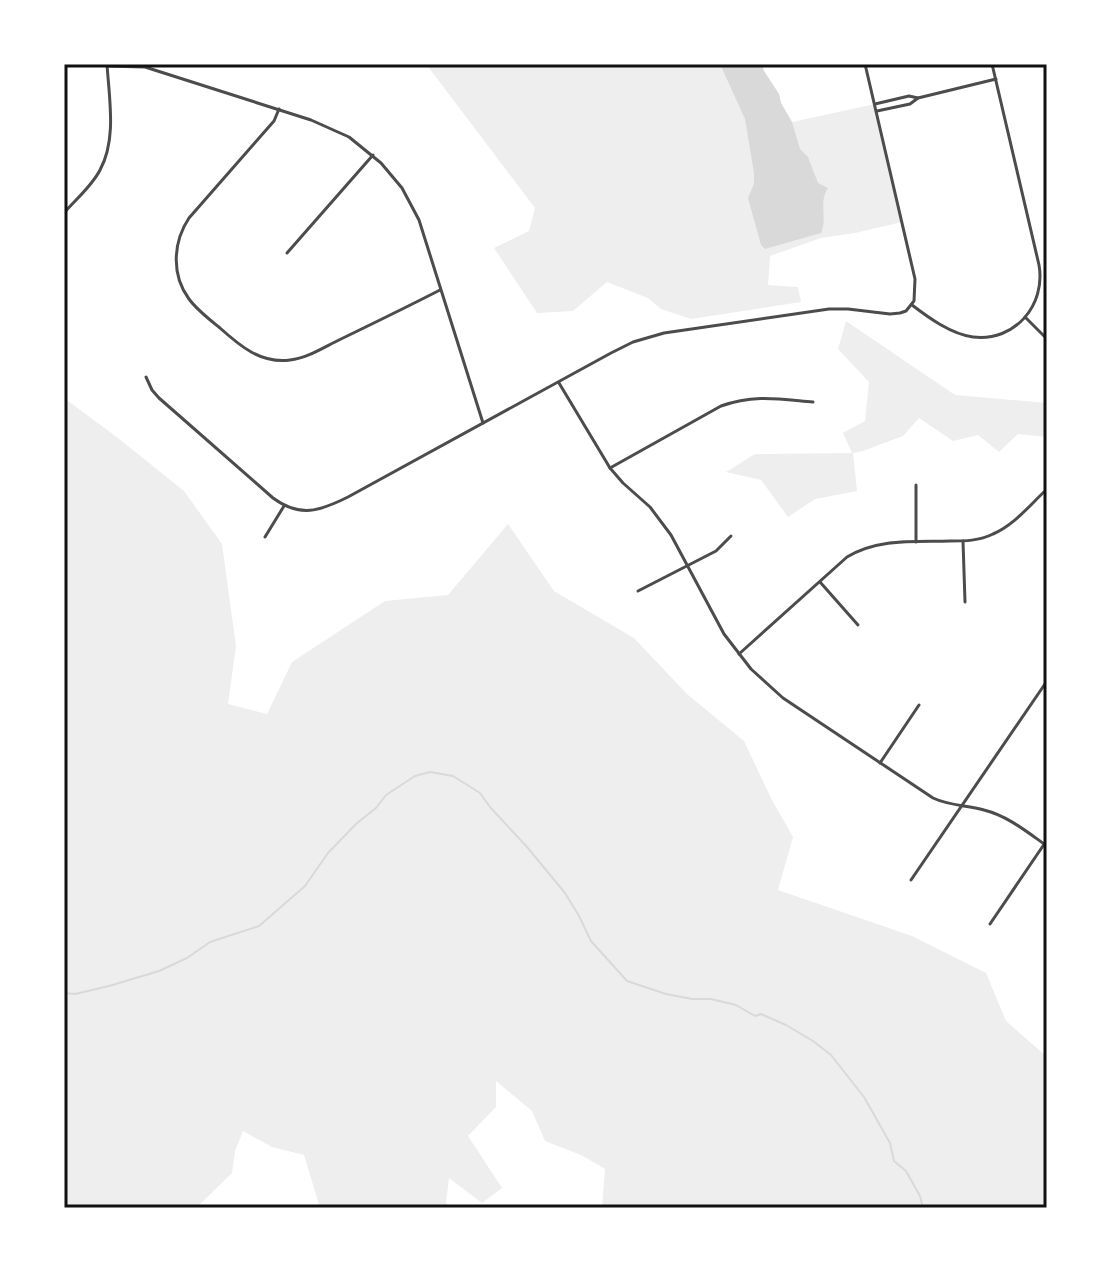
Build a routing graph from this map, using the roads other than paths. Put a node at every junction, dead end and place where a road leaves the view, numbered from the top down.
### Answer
1 (865, 64) edge
2 (992, 64) edge
3 (107, 65) edge
4 (996, 79) junction
5 (918, 98) junction
6 (875, 104) junction
7 (279, 109) junction
8 (876, 112) junction
9 (373, 155) junction
10 (64, 213) edge
11 (287, 253) dead end
12 (440, 290) junction
13 (912, 305) junction
14 (1025, 317) junction
15 (1047, 339) edge
16 (146, 377) dead end
17 (559, 382) junction
18 (813, 402) dead end
19 (483, 423) junction
20 (610, 468) junction
21 (916, 485) dead end
22 (1045, 491) edge
23 (284, 506) junction
24 (731, 536) dead end
25 (265, 537) dead end
26 (963, 541) junction
27 (916, 542) junction
28 (687, 566) junction
29 (820, 582) junction
30 (638, 591) dead end
31 (965, 602) dead end
32 (858, 625) dead end
33 (739, 654) junction
34 (1047, 681) edge
35 (919, 705) dead end
36 (880, 763) junction
37 (960, 806) junction
38 (1046, 843) edge
39 (911, 880) dead end
40 (990, 924) dead end

1 - 6 street
2 - 4 street
3 - 7 street
3 - 10 street
4 - 5 street
4 - 14 street
5 - 6 street
5 - 8 street
6 - 8 street
7 - 9 street
7 - 12 street
8 - 13 street
9 - 11 street
9 - 12 street
12 - 19 street
13 - 14 street
13 - 17 street
14 - 15 street
16 - 23 street
17 - 19 street
17 - 20 street
18 - 20 street
19 - 23 street
20 - 28 street
21 - 27 street
22 - 26 street
23 - 25 street
24 - 28 street
26 - 27 street
26 - 31 street
27 - 29 street
28 - 30 street
28 - 33 street
29 - 32 street
29 - 33 street
33 - 36 street
34 - 37 street
35 - 36 street
36 - 37 street
37 - 38 street
37 - 39 street
38 - 40 street

